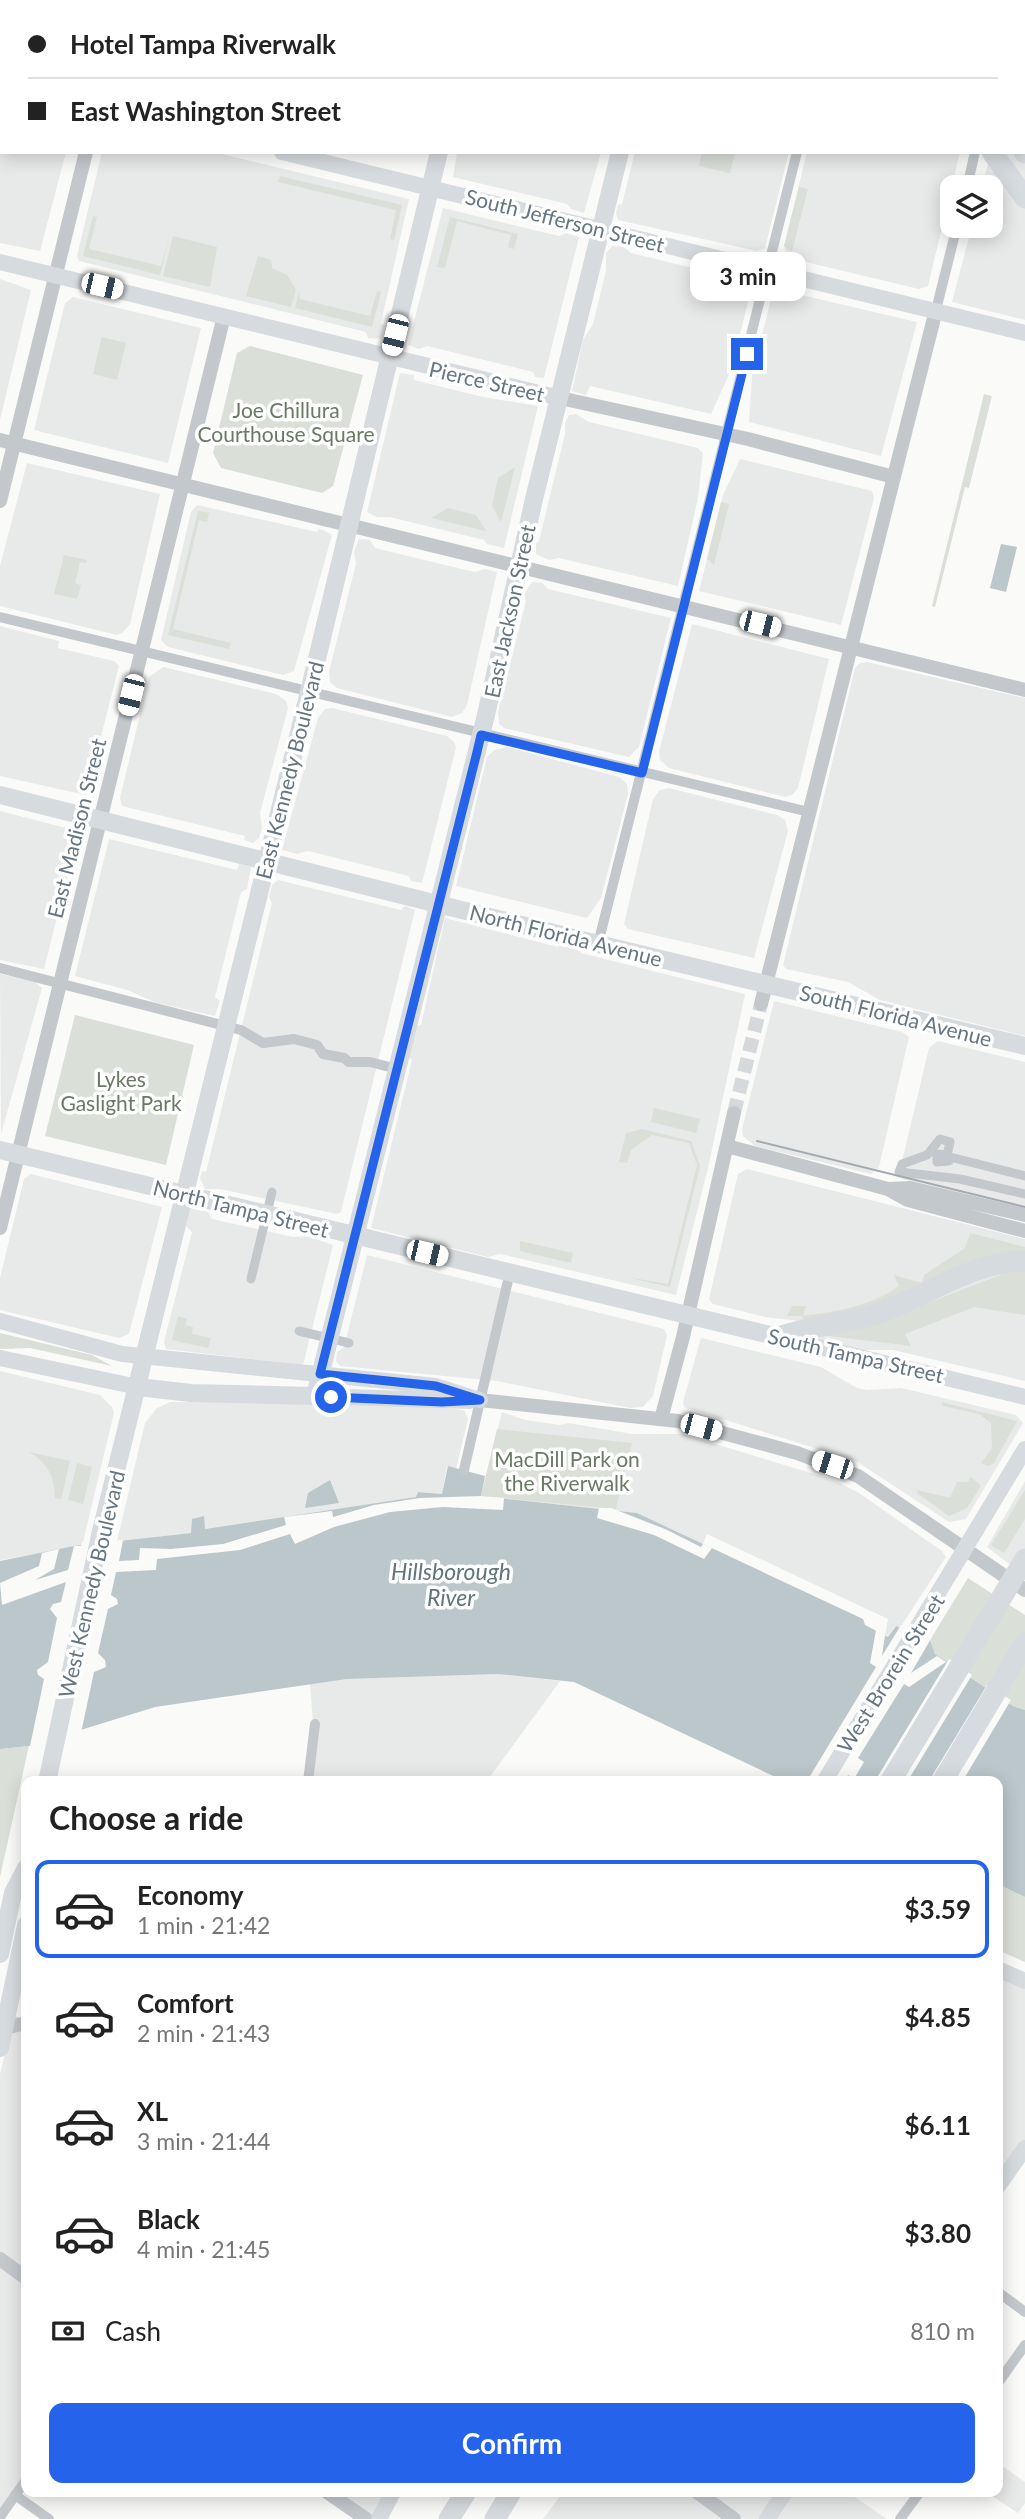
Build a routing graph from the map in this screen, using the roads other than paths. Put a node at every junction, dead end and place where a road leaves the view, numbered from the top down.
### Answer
1 (86, 154) edge
2 (290, 154) edge
3 (438, 154) edge
4 (620, 154) edge
5 (797, 154) edge
6 (975, 154) edge
7 (993, 154) edge
8 (970, 175) edge
9 (430, 188) junction
10 (1025, 198) edge
11 (601, 229) junction
12 (954, 238) edge
13 (0, 262) edge
14 (769, 270) junction
15 (56, 275) junction
16 (936, 310) junction
17 (223, 316) junction
18 (1025, 333) edge
19 (389, 357) junction
20 (560, 398) junction
21 (727, 435) junction
22 (7, 441) edge
23 (894, 477) junction
24 (182, 484) junction
25 (0, 501) edge
26 (348, 524) junction
27 (521, 566) junction
28 (686, 606) junction
29 (0, 617) edge
30 (851, 647) junction
31 (141, 653) junction
32 (1025, 690) edge
33 (309, 692) junction
34 (481, 735) junction
35 (642, 773) junction
36 (0, 795) edge
37 (810, 812) junction
38 (100, 820) junction
39 (267, 861) junction
40 (440, 903) junction
41 (598, 944) junction
42 (0, 968) edge
43 (60, 983) junction
44 (766, 984) junction
45 (761, 1004) tunnel mouth
46 (225, 1026) junction
47 (1025, 1046) edge
48 (397, 1069) junction
49 (734, 1113) tunnel mouth
50 (727, 1146) junction
51 (9, 1152) edge
52 (1025, 1176) edge
53 (888, 1189) junction
54 (272, 1192) dead end
55 (184, 1194) junction
56 (1025, 1194) edge
57 (1025, 1215) edge
58 (0, 1228) edge
59 (1025, 1231) edge
60 (355, 1237) junction
61 (1025, 1261) edge
62 (510, 1272) junction
63 (251, 1279) dead end
64 (687, 1314) junction
65 (0, 1321) edge
66 (299, 1331) dead end
67 (779, 1337) junction
68 (349, 1343) dead end
69 (144, 1357) junction
70 (0, 1358) edge
71 (320, 1374) junction
72 (138, 1387) junction
73 (315, 1396) junction
74 (1025, 1397) edge
75 (480, 1400) junction
76 (662, 1419) junction
77 (1025, 1449) edge
78 (464, 1470) dead end
79 (966, 1550) junction
80 (1025, 1559) edge
81 (1025, 1590) edge
82 (1025, 1643) edge
83 (315, 1724) dead end
84 (48, 1776) edge
85 (309, 1776) edge
86 (828, 1776) edge
87 (894, 1776) edge
88 (946, 1776) edge
89 (21, 1878) edge
90 (21, 1946) edge
91 (0, 1954) edge
92 (1003, 1971) edge
93 (1024, 1980) edge
94 (21, 2024) edge
95 (2, 2027) edge
96 (0, 2048) edge
97 (1025, 2148) edge
98 (1003, 2179) edge
99 (0, 2259) edge
100 (21, 2274) edge
101 (1003, 2296) edge
102 (1025, 2312) edge
103 (1025, 2345) edge
104 (1003, 2376) edge
105 (21, 2487) edge
106 (15, 2495) junction
107 (334, 2497) edge
108 (390, 2497) edge
109 (463, 2497) edge
110 (508, 2497) edge
111 (704, 2497) edge
112 (781, 2497) edge
113 (916, 2497) edge
114 (0, 2517) edge
115 (49, 2519) edge
116 (366, 2519) edge
117 (379, 2519) edge
118 (449, 2519) edge
119 (495, 2519) edge
120 (734, 2519) edge
121 (766, 2519) edge
122 (900, 2519) edge

1 - 15 street
2 - 9 main road, South Jefferson Street
3 - 9 main road, East Kennedy Boulevard
4 - 11 main road, East Jackson Street
5 - 14 street
6 - 8 street
7 - 10 highway
9 - 11 main road, South Jefferson Street
9 - 19 main road, East Kennedy Boulevard
11 - 14 main road, South Jefferson Street
11 - 20 main road, East Jackson Street
12 - 16 street
13 - 15 main road, Pierce Street
14 - 16 main road, South Jefferson Street
14 - 21 street
15 - 17 main road, Pierce Street
15 - 22 street
16 - 18 main road, South Jefferson Street
16 - 23 street
17 - 19 main road, Pierce Street
17 - 24 street, East Madison Street
19 - 20 main road, Pierce Street
19 - 26 main road, East Kennedy Boulevard
20 - 21 street, Pierce Street
20 - 27 main road, East Jackson Street
21 - 23 street, Pierce Street
21 - 28 street
22 - 24 street
22 - 25 street
23 - 30 street
24 - 26 street
24 - 31 street, East Madison Street
26 - 27 street
26 - 33 main road, East Kennedy Boulevard
27 - 28 street
27 - 34 main road, East Jackson Street
28 - 30 street
28 - 35 street
29 - 31 street
30 - 32 street
30 - 37 street
31 - 33 street
31 - 38 street, East Madison Street
33 - 34 street
33 - 39 main road, East Kennedy Boulevard
34 - 35 street
34 - 40 main road, East Jackson Street
35 - 37 street
35 - 41 street
36 - 38 main road, North Florida Avenue
37 - 44 street
38 - 39 main road, North Florida Avenue
38 - 43 street, East Madison Street
39 - 40 main road, North Florida Avenue
39 - 46 main road, East Kennedy Boulevard
40 - 41 main road, North Florida Avenue
40 - 48 main road, East Jackson Street
41 - 44 main road, North Florida Avenue
42 - 43 street
43 - 46 street
43 - 51 street, East Madison Street
44 - 45 street
44 - 47 main road, South Florida Avenue
46 - 48 street
46 - 55 main road, East Kennedy Boulevard
48 - 60 main road, East Jackson Street
49 - 50 street
50 - 53 street
50 - 64 street
51 - 55 main road, North Tampa Street
51 - 58 street, East Madison Street
52 - 56 street
53 - 57 street
53 - 59 street
54 - 63 street
55 - 60 main road, North Tampa Street
55 - 69 main road, East Kennedy Boulevard
60 - 62 main road, North Tampa Street
60 - 71 main road, East Jackson Street
61 - 67 highway
62 - 64 main road, North Tampa Street
62 - 75 street
64 - 67 main road, South Tampa Street
64 - 76 street
65 - 69 main road
66 - 68 street
67 - 74 main road, South Tampa Street
69 - 71 main road
69 - 72 main road, East Kennedy Boulevard
70 - 72 main road
71 - 73 main road, East Jackson Street
71 - 75 main road
72 - 73 main road
72 - 84 main road, West Kennedy Boulevard
73 - 75 main road
75 - 76 street
75 - 78 street
76 - 79 street
77 - 79 main road, West Brorein Street
79 - 81 street
79 - 86 main road, West Brorein Street
80 - 87 highway
82 - 88 highway
83 - 85 street
89 - 91 main road
90 - 95 main road
92 - 93 main road
94 - 95 street
95 - 96 main road
97 - 98 main road
99 - 100 street
101 - 102 street
103 - 104 street
105 - 106 street
106 - 114 street
106 - 115 street
107 - 116 street
108 - 117 main road
109 - 118 highway
110 - 119 highway
111 - 120 street
112 - 121 main road
113 - 122 street

